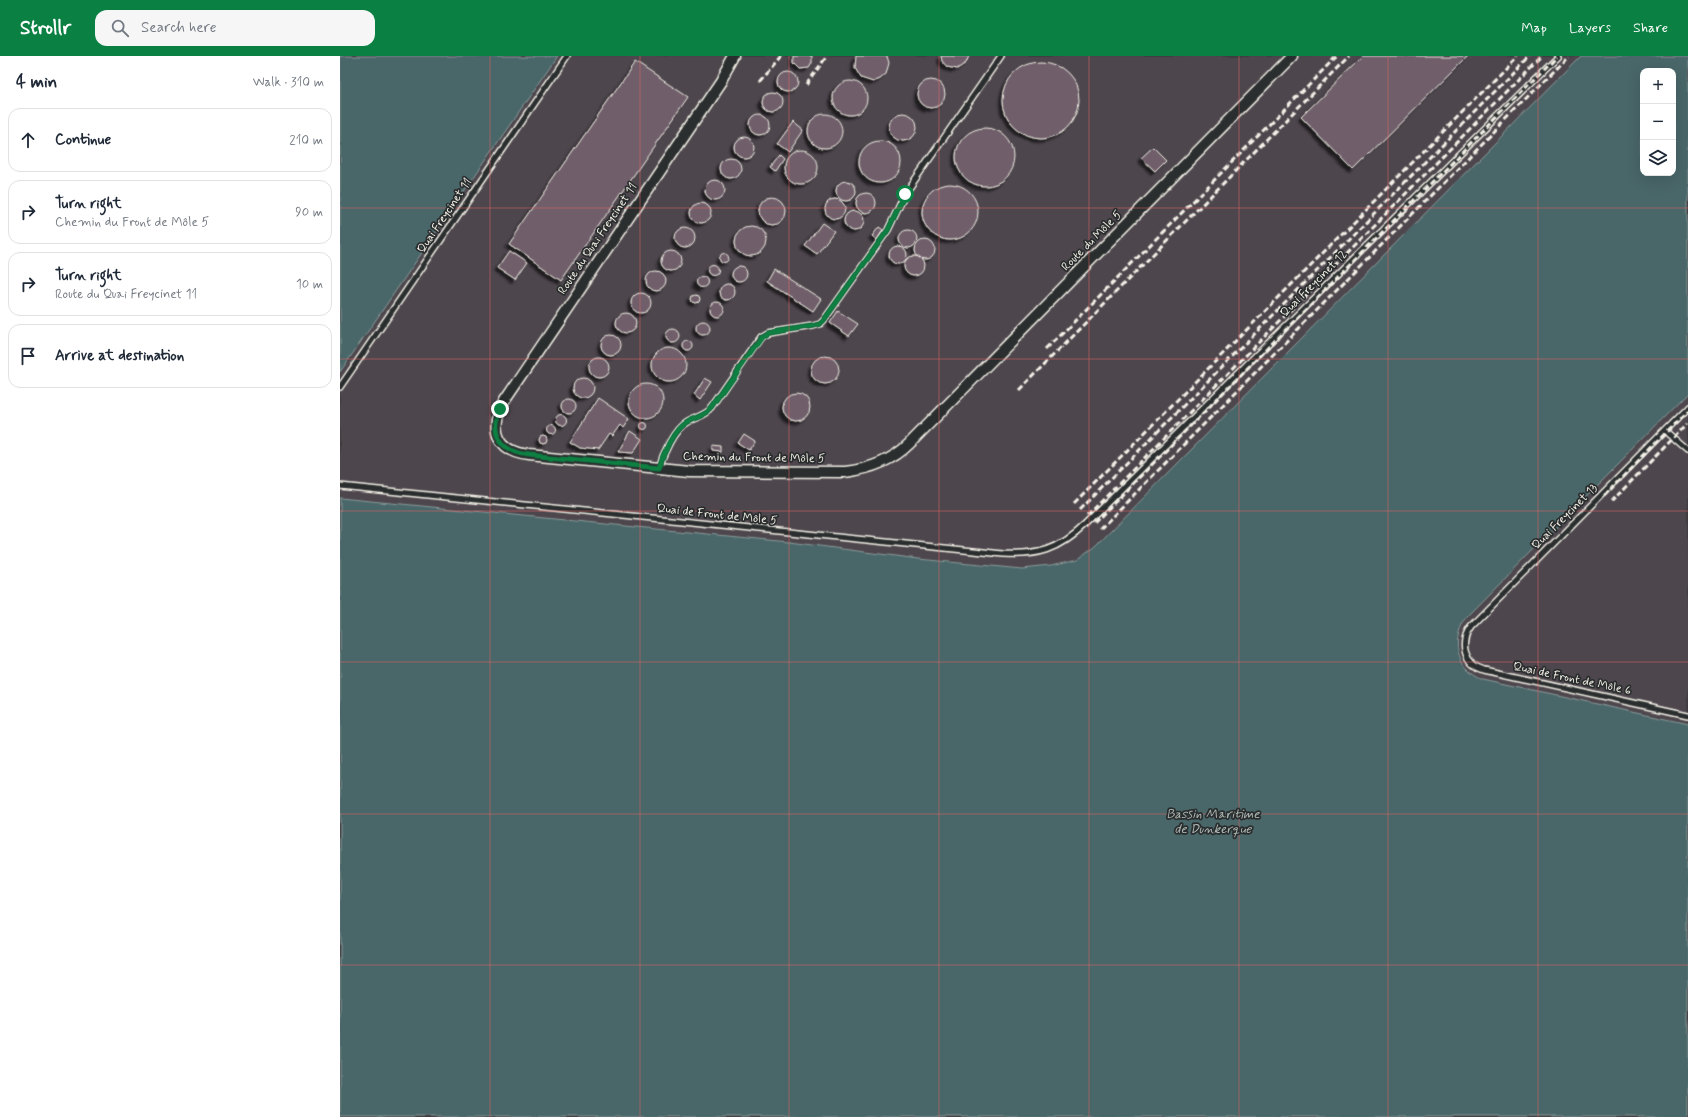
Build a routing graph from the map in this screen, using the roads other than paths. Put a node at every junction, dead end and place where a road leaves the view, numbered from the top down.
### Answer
1 (567, 56) edge
2 (735, 56) edge
3 (1001, 56) edge
4 (1292, 56) edge
5 (1558, 56) edge
6 (340, 387) edge
7 (1688, 407) edge
8 (1665, 431) junction
9 (501, 441) joint
10 (909, 444) joint
11 (1688, 451) edge
12 (659, 468) junction
13 (340, 486) edge
14 (1085, 525) joint
15 (1465, 646) joint
16 (1688, 715) edge

1 - 6 lane, Quai Freycinet 11
2 - 9 street, Route du Quai Freycinet 11
3 - 12 lane
4 - 10 street, Route du Môle 5
5 - 14 lane, Quai Freycinet 12
7 - 8 lane, Quai Freycinet 13
8 - 11 lane
8 - 15 lane, Quai Freycinet 13
9 - 12 street, Chemin du Front de Môle 5
10 - 12 street, Chemin du Front de Môle 5
13 - 14 lane, Quai de Front de Môle 5
15 - 16 lane, Quai de Front de Môle 6

